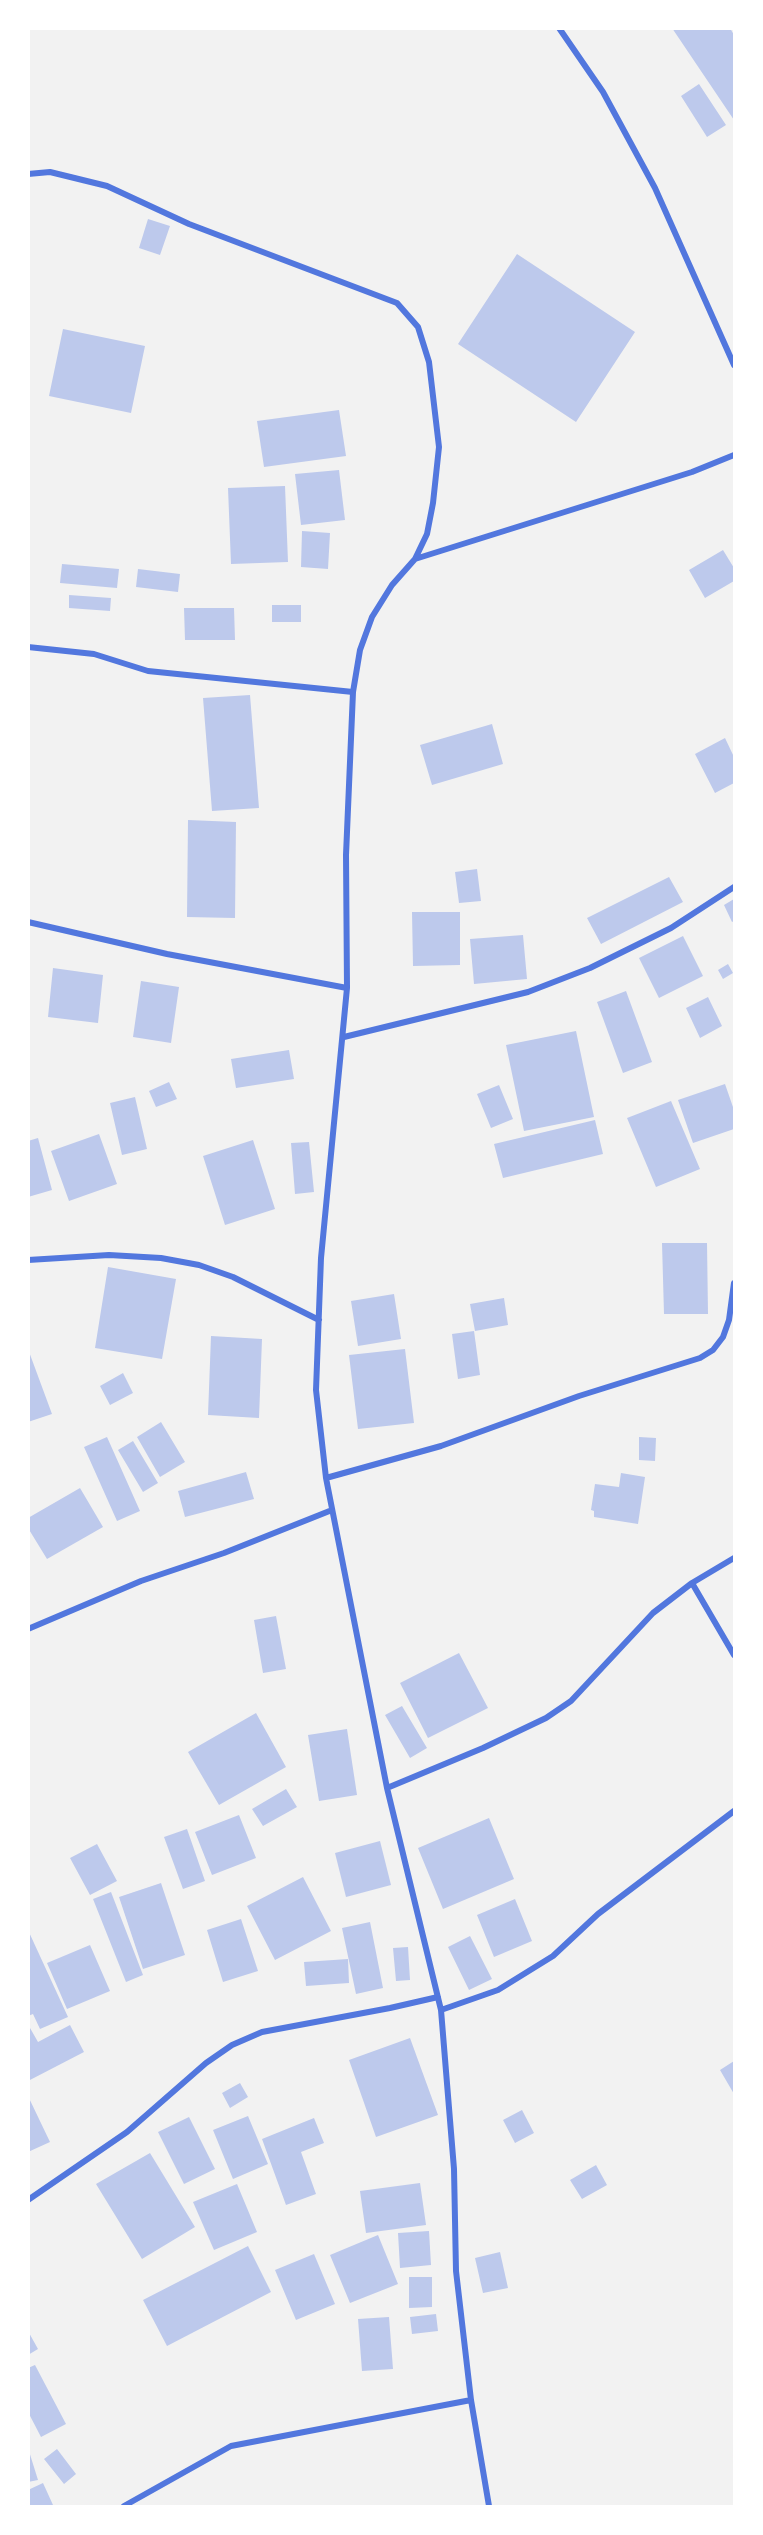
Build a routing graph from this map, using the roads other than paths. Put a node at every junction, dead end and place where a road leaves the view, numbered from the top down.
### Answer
1 (559, 28) edge
2 (28, 174) edge
3 (735, 365) edge
4 (735, 455) edge
5 (415, 559) junction
6 (28, 647) edge
7 (353, 692) junction
8 (735, 887) edge
9 (28, 922) edge
10 (347, 988) junction
11 (344, 1037) junction
12 (28, 1260) edge
13 (735, 1282) edge
14 (319, 1320) junction
15 (326, 1478) junction
16 (332, 1510) junction
17 (735, 1558) edge
18 (692, 1583) junction
19 (28, 1629) edge
20 (735, 1655) edge
21 (387, 1788) junction
22 (735, 1812) edge
23 (438, 1997) junction
24 (441, 2010) junction
25 (28, 2200) edge
26 (471, 2400) junction
27 (124, 2506) edge
28 (489, 2506) edge

1 - 3 street
2 - 5 street
4 - 5 street
5 - 7 street
6 - 7 street
7 - 10 street
8 - 11 street
9 - 10 street
10 - 11 street
11 - 14 street
12 - 14 street
13 - 15 street
14 - 15 street
15 - 16 street
16 - 19 street
16 - 21 street
17 - 18 street
18 - 20 street
18 - 21 street
21 - 23 street
22 - 24 street
23 - 24 street
23 - 25 street
24 - 26 street
26 - 27 street
26 - 28 street

